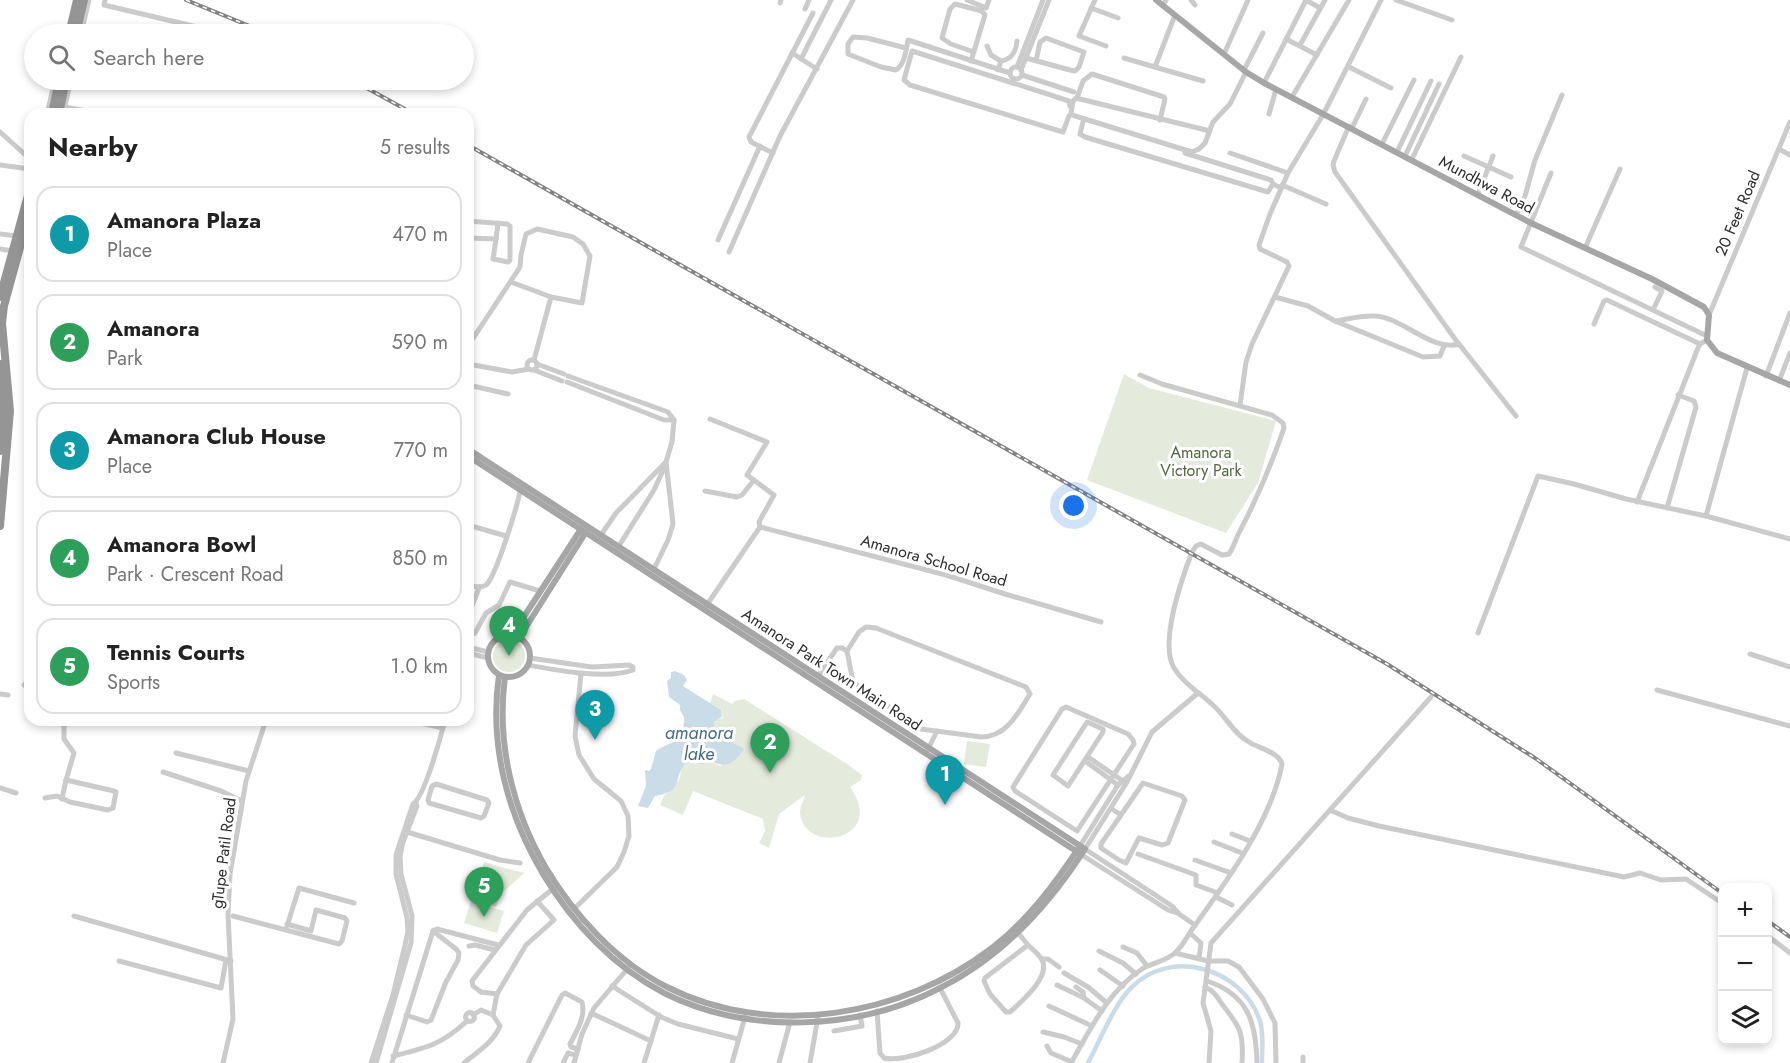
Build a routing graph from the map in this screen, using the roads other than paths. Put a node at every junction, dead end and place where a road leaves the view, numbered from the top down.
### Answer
1 (75, 0) edge
2 (84, 0) edge
3 (89, 0) edge
4 (105, 0) edge
5 (809, 0) edge
6 (831, 0) edge
7 (853, 0) edge
8 (967, 0) edge
9 (989, 0) edge
10 (1043, 0) edge
11 (1049, 0) edge
12 (1095, 0) edge
13 (1156, 0) edge
14 (1248, 0) edge
15 (1306, 0) edge
16 (1324, 0) edge
17 (1349, 0) edge
18 (1382, 0) edge
19 (1396, 0) edge
20 (1165, 3) edge
21 (1091, 8) junction
22 (805, 9) dead end
23 (1320, 9) junction
24 (813, 13) dead end
25 (1175, 15) junction
26 (1118, 18) dead end
27 (1452, 20) dead end
28 (69, 24) edge
29 (78, 24) edge
30 (83, 24) edge
31 (185, 24) edge
32 (1263, 33) dead end
33 (1286, 39) junction
34 (1017, 41) dead end
35 (1299, 45) junction
36 (987, 46) dead end
37 (1106, 46) dead end
38 (906, 48) junction
39 (974, 52) junction
40 (792, 53) junction
41 (1224, 54) junction
42 (1317, 54) junction
43 (1461, 57) dead end
44 (1026, 58) junction
45 (1124, 58) dead end
46 (801, 59) junction
47 (971, 61) junction
48 (1001, 61) junction
49 (1036, 61) junction
50 (1155, 67) junction
51 (1348, 67) junction
52 (817, 69) junction
53 (998, 70) junction
54 (1020, 71) junction
55 (1245, 71) junction
56 (1012, 79) junction
57 (1414, 80) dead end
58 (1203, 81) dead end
59 (1431, 81) dead end
60 (1264, 83) junction
61 (1439, 84) dead end
62 (1391, 88) dead end
63 (1276, 89) junction
64 (54, 90) edge
65 (56, 90) edge
66 (65, 90) edge
67 (68, 90) edge
68 (1074, 92) dead end
69 (1562, 95) dead end
70 (1292, 97) junction
71 (1077, 98) junction
72 (1366, 99) dead end
73 (49, 108) edge
74 (53, 108) edge
75 (62, 108) edge
76 (63, 108) edge
77 (1324, 113) junction
78 (1269, 114) dead end
79 (1069, 116) junction
80 (1160, 120) junction
81 (1083, 122) junction
82 (1790, 122) edge
83 (1351, 127) junction
84 (1210, 131) junction
85 (0, 132) edge
86 (1382, 144) junction
87 (760, 146) junction
88 (1779, 149) junction
89 (1397, 152) junction
90 (773, 153) junction
91 (1230, 153) dead end
92 (24, 154) edge
93 (1790, 155) edge
94 (1464, 156) dead end
95 (1493, 156) dead end
96 (1408, 158) junction
97 (0, 165) edge
98 (1489, 167) junction
99 (24, 168) edge
100 (1620, 169) dead end
101 (1288, 173) junction
102 (1551, 173) dead end
103 (1511, 177) dead end
104 (1273, 184) junction
105 (1282, 186) junction
106 (1478, 194) junction
107 (734, 201) junction
108 (1326, 204) dead end
109 (748, 208) junction
110 (24, 210) edge
111 (1516, 214) junction
112 (474, 221) edge
113 (498, 223) junction
114 (1532, 223) junction
115 (24, 233) edge
116 (0, 234) edge
117 (17, 236) junction
118 (474, 238) edge
119 (496, 239) junction
120 (718, 240) dead end
121 (1584, 248) junction
122 (0, 249) edge
123 (13, 250) junction
124 (729, 252) dead end
125 (511, 282) junction
126 (1655, 287) dead end
127 (0, 297) edge
128 (551, 297) junction
129 (1275, 297) junction
130 (1653, 310) junction
131 (1790, 313) edge
132 (1708, 315) junction
133 (1335, 321) junction
134 (1594, 324) dead end
135 (1, 328) edge
136 (474, 337) edge
137 (1707, 338) junction
138 (1459, 344) junction
139 (1700, 344) junction
140 (1444, 346) junction
141 (1790, 353) edge
142 (0, 364) edge
143 (474, 365) edge
144 (536, 367) junction
145 (1747, 368) junction
146 (1140, 375) dead end
147 (1766, 376) junction
148 (1779, 381) junction
149 (1790, 385) edge
150 (474, 386) edge
151 (508, 394) dead end
152 (1678, 396) junction
153 (1239, 405) junction
154 (1516, 416) dead end
155 (710, 419) dead end
156 (3, 434) edge
157 (0, 451) edge
158 (474, 453) edge
159 (474, 460) edge
160 (666, 462) junction
161 (754, 480) junction
162 (521, 487) junction
163 (705, 491) dead end
164 (1637, 502) junction
165 (1667, 508) junction
166 (1706, 516) junction
167 (0, 526) edge
168 (474, 527) edge
169 (760, 527) junction
170 (583, 531) junction
171 (601, 535) junction
172 (506, 536) junction
173 (1790, 539) edge
174 (617, 549) junction
175 (654, 569) junction
176 (474, 587) edge
177 (479, 588) junction
178 (540, 591) junction
179 (474, 601) edge
180 (706, 607) junction
181 (1101, 622) dead end
182 (1478, 633) dead end
183 (474, 634) edge
184 (512, 635) junction
185 (519, 638) junction
186 (474, 649) edge
187 (847, 651) junction
188 (474, 654) edge
189 (1750, 654) dead end
190 (488, 655) junction
191 (529, 661) junction
192 (1790, 667) edge
193 (581, 673) junction
194 (502, 676) junction
195 (818, 676) junction
196 (1657, 690) dead end
197 (1198, 693) junction
198 (0, 694) edge
199 (8, 695) dead end
200 (1431, 697) dead end
201 (64, 726) edge
202 (264, 726) edge
203 (434, 726) edge
204 (1790, 726) edge
205 (443, 728) joint
206 (938, 731) junction
207 (927, 750) junction
208 (176, 753) dead end
209 (1086, 759) junction
210 (249, 771) junction
211 (163, 772) dead end
212 (1112, 776) junction
213 (66, 780) junction
214 (1122, 783) junction
215 (0, 788) edge
216 (423, 789) junction
217 (430, 792) junction
218 (16, 793) dead end
219 (45, 798) dead end
220 (62, 799) junction
221 (242, 801) junction
222 (416, 803) junction
223 (1112, 809) junction
224 (1330, 810) junction
225 (1121, 815) junction
226 (407, 832) junction
227 (1232, 834) dead end
228 (1250, 840) junction
229 (1214, 842) dead end
230 (1081, 850) junction
231 (1138, 854) dead end
232 (1242, 854) junction
233 (1195, 860) dead end
234 (520, 863) dead end
235 (1231, 873) junction
236 (555, 888) junction
237 (1217, 895) junction
238 (1718, 900) edge
239 (405, 901) junction
240 (537, 901) junction
241 (354, 903) dead end
242 (1232, 905) dead end
243 (574, 909) junction
244 (74, 916) dead end
245 (233, 916) dead end
246 (1195, 925) junction
247 (286, 927) junction
248 (433, 931) junction
249 (1016, 931) junction
250 (1190, 933) junction
251 (1768, 937) edge
252 (1028, 945) junction
253 (469, 946) dead end
254 (1123, 947) dead end
255 (496, 948) junction
256 (1100, 951) dead end
257 (1175, 953) junction
258 (1790, 953) edge
259 (1199, 958) junction
260 (1042, 959) junction
261 (119, 961) dead end
262 (228, 961) junction
263 (1208, 964) junction
264 (978, 965) junction
265 (629, 966) junction
266 (1147, 966) junction
267 (1059, 967) dead end
268 (1100, 970) dead end
269 (1064, 973) dead end
270 (1136, 974) junction
271 (988, 976) junction
272 (1207, 981) junction
273 (1057, 985) dead end
274 (612, 986) junction
275 (1123, 986) junction
276 (1076, 987) dead end
277 (940, 988) junction
278 (497, 994) junction
279 (1084, 998) junction
280 (1107, 1003) junction
281 (1049, 1006) dead end
282 (877, 1011) junction
283 (1101, 1011) junction
284 (591, 1013) junction
285 (406, 1015) junction
286 (493, 1015) junction
287 (659, 1015) junction
288 (844, 1015) junction
289 (860, 1015) junction
290 (745, 1017) junction
291 (818, 1018) junction
292 (790, 1022) junction
293 (1092, 1026) junction
294 (834, 1031) dead end
295 (1043, 1032) dead end
296 (738, 1039) junction
297 (651, 1041) junction
298 (1082, 1044) junction
299 (1047, 1046) dead end
300 (577, 1052) junction
301 (393, 1056) junction
302 (1072, 1062) edge
303 (223, 1063) edge
304 (371, 1063) edge
305 (376, 1063) edge
306 (392, 1063) edge
307 (464, 1063) edge
308 (528, 1063) edge
309 (563, 1063) edge
310 (574, 1063) edge
311 (644, 1063) edge
312 (732, 1063) edge
313 (779, 1063) edge
314 (810, 1063) edge
315 (1209, 1063) edge
316 (1242, 1063) edge
317 (1257, 1063) edge
318 (1276, 1063) edge

1 - 28 highway
2 - 29 highway
3 - 30 street
4 - 31 street
5 - 22 street
6 - 46 street
7 - 52 street
8 - 9 street
10 - 54 street
11 - 44 street
12 - 21 street
13 - 20 main road, Mundhwa Road
14 - 41 street
15 - 23 street
15 - 33 street
16 - 23 street
17 - 42 street
18 - 51 street
19 - 27 street
20 - 25 main road, Mundhwa Road
21 - 26 street
21 - 37 street
23 - 35 street
24 - 40 street
25 - 41 main road, Mundhwa Road
25 - 50 street
32 - 55 street
33 - 35 street
33 - 60 street
34 - 48 street
35 - 42 street
36 - 48 street
38 - 38 street
38 - 47 street
39 - 39 street
39 - 47 street
40 - 46 street
40 - 87 street
41 - 55 main road, Mundhwa Road
42 - 70 street
43 - 96 street
44 - 49 street
44 - 54 street
45 - 50 street
46 - 52 street
47 - 53 street
48 - 53 street
49 - 49 street
50 - 58 street
51 - 62 street
51 - 77 street
52 - 90 street
53 - 56 street
54 - 56 street
54 - 56 street
54 - 68 street
55 - 60 main road, Mundhwa Road
55 - 84 street
56 - 79 street
56 - 79 street
57 - 86 street
59 - 89 street
60 - 63 main road, Mundhwa Road
61 - 96 street
63 - 70 main road, Mundhwa Road
63 - 78 street
64 - 73 street
65 - 74 highway
66 - 75 highway
67 - 76 street
69 - 111 street
70 - 77 main road, Mundhwa Road
71 - 80 street
71 - 80 street
71 - 84 street
72 - 83 street
77 - 83 main road, Mundhwa Road
77 - 101 street
79 - 81 street
80 - 84 street
81 - 104 street
81 - 104 street
82 - 88 street, 20 Feet Road
83 - 86 main road, Mundhwa Road
83 - 138 street
85 - 92 street
86 - 89 main road, Mundhwa Road
87 - 90 street
87 - 107 street
88 - 93 street
88 - 132 street, 20 Feet Road
89 - 96 main road, Mundhwa Road
90 - 109 street
91 - 101 street
94 - 98 street
95 - 98 street
96 - 106 main road, Mundhwa Road
97 - 99 street
98 - 103 street
98 - 106 street
100 - 121 street
101 - 105 street
102 - 114 street
104 - 105 street
105 - 108 street
105 - 129 street
106 - 111 main road, Mundhwa Road
107 - 109 street
107 - 120 street
109 - 124 street
110 - 117 highway
111 - 114 main road, Mundhwa Road
112 - 113 street
113 - 119 street
113 - 119 street
114 - 121 main road, Mundhwa Road
114 - 130 street
115 - 135 highway
116 - 117 street
117 - 123 highway
118 - 119 street
121 - 132 main road, Mundhwa Road
122 - 123 street
123 - 127 highway
125 - 128 street
125 - 128 street
125 - 136 street
126 - 130 street
128 - 144 street
129 - 133 street
129 - 153 street
130 - 137 street
131 - 147 street
132 - 137 main road
133 - 140 street
133 - 140 street
134 - 139 street
135 - 156 highway
137 - 139 street
137 - 145 main road
138 - 140 street
138 - 154 street
139 - 152 street
141 - 148 street
142 - 156 highway
143 - 144 street
144 - 160 street
145 - 147 main road
145 - 166 street
146 - 153 street
147 - 148 main road
148 - 149 main road
150 - 151 street
152 - 164 street
152 - 165 street
153 - 197 street
155 - 161 street
156 - 157 highway
156 - 167 highway
158 - 162 main road, Amanora Park Town Main Road
159 - 162 main road, Amanora Park Town Main Road
160 - 171 street
160 - 174 street
160 - 175 street
161 - 163 street
161 - 169 street
162 - 170 main road, Amanora Park Town Main Road
162 - 171 main road, Amanora Park Town Main Road
162 - 172 street
164 - 165 street
164 - 182 street
165 - 166 street
166 - 173 street
168 - 172 street
169 - 180 street
169 - 181 street, Amanora School Road
170 - 174 main road, Amanora Park Town Main Road
170 - 178 main road
170 - 185 main road
171 - 174 main road, Amanora Park Town Main Road
172 - 177 street
174 - 175 main road, Amanora Park Town Main Road
174 - 180 main road, Amanora Park Town Main Road
175 - 180 main road, Amanora Park Town Main Road
176 - 177 street
177 - 179 street
178 - 183 street
178 - 184 main road
180 - 195 main road, Amanora Park Town Main Road
180 - 207 main road, Amanora Park Town Main Road
184 - 185 main road
184 - 190 main road
185 - 191 main road
186 - 190 street
187 - 195 street
187 - 206 street
187 - 206 street
188 - 190 street
189 - 192 street
190 - 194 main road
191 - 193 street
191 - 193 street
191 - 194 main road
193 - 243 street
194 - 236 main road
195 - 207 main road, Amanora Park Town Main Road
196 - 204 street
197 - 214 street
197 - 228 street
198 - 199 street
200 - 224 street
201 - 213 street
202 - 210 street, gTupe Patil Road
203 - 205 street
205 - 216 street
206 - 207 street
207 - 230 main road, Amanora Park Town Main Road
208 - 210 street
209 - 209 street
209 - 212 street
210 - 221 street, gTupe Patil Road
211 - 221 street
212 - 212 street
212 - 214 street
213 - 220 street
213 - 220 street
214 - 223 street
214 - 230 street
215 - 218 street
216 - 217 street
216 - 222 street
217 - 217 street
219 - 220 street
221 - 262 street, gTupe Patil Road
222 - 226 street
222 - 239 street
223 - 225 street
223 - 230 street
224 - 238 street
224 - 263 street
225 - 225 street
226 - 234 street
226 - 239 street
227 - 228 street
228 - 232 street
229 - 232 street
230 - 246 street, Amanora Park Town Main Road
230 - 249 main road
231 - 237 street
232 - 235 street
233 - 235 street
235 - 237 street
236 - 240 street
236 - 243 main road
236 - 265 main road
237 - 242 street
237 - 246 street
239 - 304 street
239 - 305 street
240 - 255 street
240 - 278 street
241 - 247 street
243 - 265 main road
244 - 262 street
245 - 247 street
246 - 250 street
247 - 247 street
248 - 255 street
248 - 285 street
248 - 285 street
249 - 252 street
249 - 264 main road
249 - 288 main road
250 - 257 street
250 - 259 street
251 - 258 street
252 - 260 street
252 - 271 street
253 - 255 street
254 - 266 street
255 - 278 street
256 - 270 street
257 - 259 street
257 - 266 street
259 - 263 street
260 - 267 street
260 - 271 street
261 - 262 street
262 - 303 street, gTupe Patil Road
263 - 272 street
263 - 318 street
264 - 271 street
264 - 277 main road
265 - 274 street
265 - 290 main road
265 - 291 main road
266 - 270 street
268 - 275 street
269 - 280 street
270 - 275 street
272 - 315 street
272 - 316 street
272 - 317 street
273 - 279 street
274 - 284 street
274 - 287 street
275 - 280 street
276 - 279 street
277 - 282 main road
277 - 282 street
278 - 286 street
279 - 283 street
280 - 283 street
281 - 293 street
282 - 289 main road
283 - 293 street
284 - 297 street
284 - 300 street
285 - 301 street
286 - 301 street
286 - 307 street
287 - 296 street
287 - 297 street
288 - 289 main road
288 - 291 main road
289 - 294 street
290 - 292 main road
290 - 296 street
291 - 292 main road
291 - 314 street
292 - 313 street
293 - 298 street
295 - 298 street
296 - 312 street
297 - 311 street
298 - 302 street
299 - 302 street
300 - 308 street
300 - 309 street
300 - 310 street
301 - 306 street

